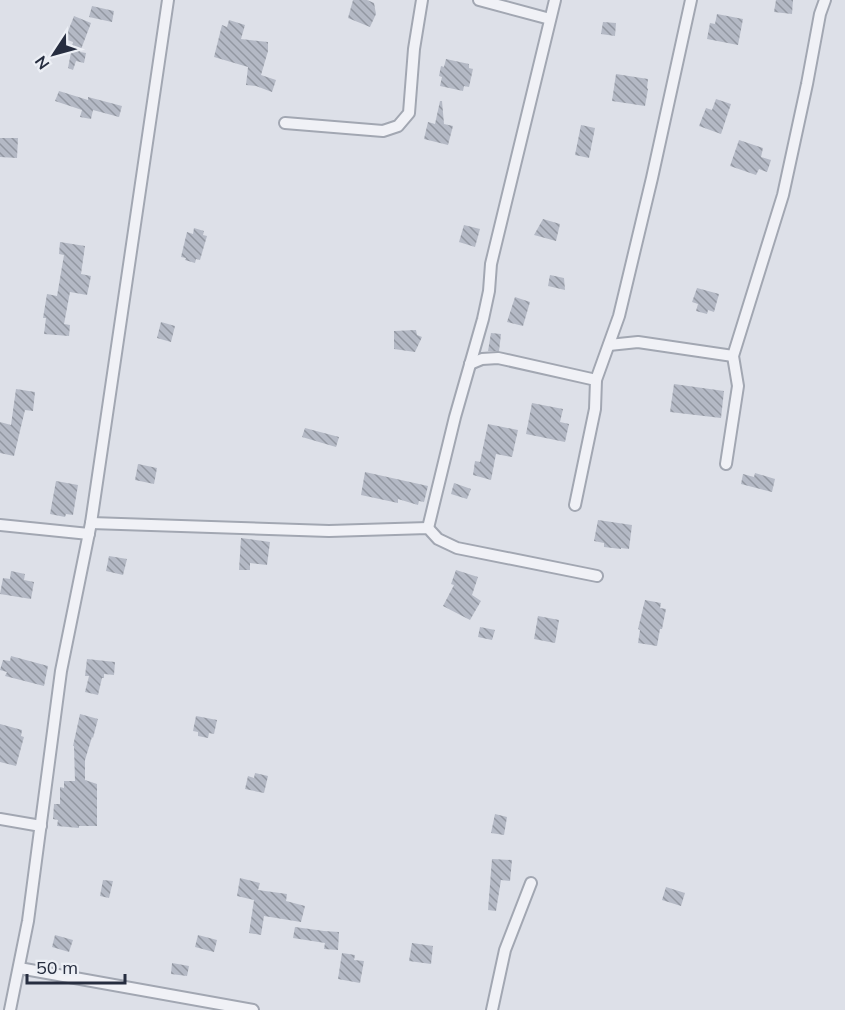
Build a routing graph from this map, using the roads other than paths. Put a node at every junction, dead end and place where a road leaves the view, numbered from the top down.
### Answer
1 (168, 0) edge
2 (422, 0) edge
3 (479, 0) edge
4 (555, 0) edge
5 (691, 0) edge
6 (825, 0) edge
7 (550, 19) junction
8 (285, 123) dead end
9 (609, 345) junction
10 (733, 356) junction
11 (470, 364) junction
12 (596, 380) junction
13 (726, 464) dead end
14 (575, 505) dead end
15 (0, 525) edge
16 (90, 528) junction
17 (428, 528) junction
18 (597, 576) dead end
19 (0, 819) edge
20 (41, 826) junction
21 (531, 883) dead end
22 (19, 968) junction
23 (10, 1010) edge
24 (253, 1010) edge
25 (492, 1010) edge

1 - 16 street
2 - 8 street
3 - 7 street
4 - 7 street
5 - 9 street
6 - 10 street
7 - 11 street
9 - 10 street
9 - 12 street
10 - 13 street
11 - 12 street
11 - 17 street
12 - 14 street
15 - 16 street
16 - 17 street
16 - 20 street
17 - 18 street
19 - 20 street
20 - 22 street
21 - 25 street
22 - 23 street
22 - 24 street

